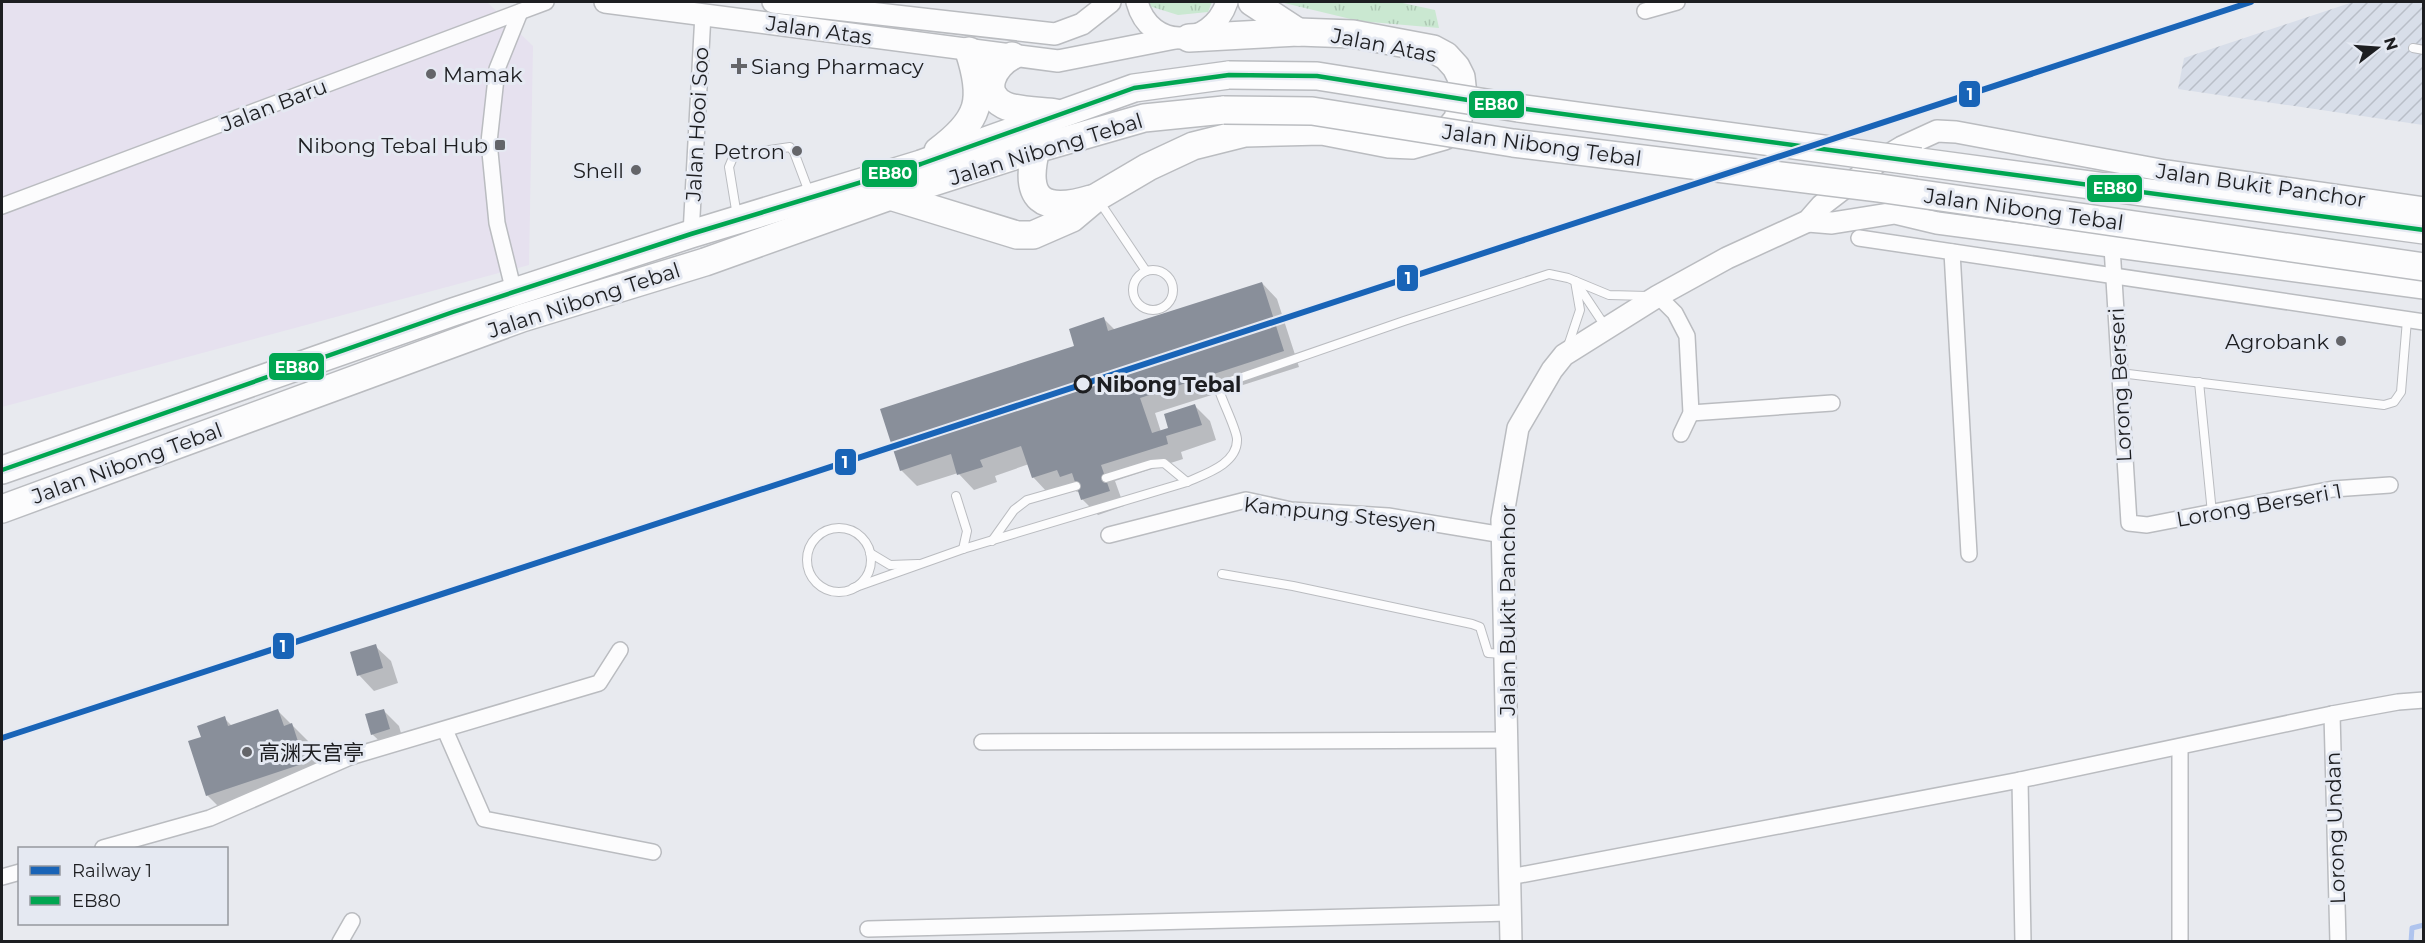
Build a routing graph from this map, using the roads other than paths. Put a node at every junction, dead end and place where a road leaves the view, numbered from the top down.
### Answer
1 (546, 2) edge
2 (605, 2) edge
3 (773, 2) edge
4 (1110, 2) edge
5 (1137, 2) edge
6 (1227, 2) edge
7 (1252, 2) edge
8 (1677, 2) edge
9 (1645, 11) dead end
10 (520, 12) junction
11 (703, 14) junction
12 (1298, 32) junction
13 (1182, 38) junction
14 (2413, 48) dead end
15 (2424, 50) edge
16 (969, 51) junction
17 (1012, 56) junction
18 (1060, 114) junction
19 (1036, 149) junction
20 (1882, 159) junction
21 (921, 164) junction
22 (890, 196) junction
23 (1097, 197) junction
24 (811, 198) junction
25 (2, 206) edge
26 (2424, 208) edge
27 (1895, 213) junction
28 (737, 220) junction
29 (1808, 221) junction
30 (2424, 230) edge
31 (691, 234) junction
32 (1858, 238) dead end
33 (2112, 247) junction
34 (1952, 252) junction
35 (2424, 267) edge
36 (1146, 271) junction
37 (2114, 276) junction
38 (1575, 281) junction
39 (2424, 288) edge
40 (514, 292) junction
41 (1658, 296) junction
42 (2407, 320) junction
43 (2424, 322) edge
44 (1606, 327) junction
45 (1564, 355) junction
46 (2120, 373) junction
47 (2199, 382) junction
48 (1832, 403) dead end
49 (1691, 413) junction
50 (1681, 434) dead end
51 (2, 470) edge
52 (1106, 478) dead end
53 (1187, 482) junction
54 (2390, 485) dead end
55 (1076, 486) dead end
56 (956, 496) dead end
57 (2, 509) edge
58 (2212, 513) junction
59 (2129, 523) joint
60 (1109, 534) dead end
61 (1503, 535) junction
62 (992, 541) junction
63 (963, 549) junction
64 (870, 553) junction
65 (1970, 554) dead end
66 (925, 564) junction
67 (1222, 574) dead end
68 (853, 588) junction
69 (620, 650) dead end
70 (1505, 654) junction
71 (2424, 700) edge
72 (2332, 714) junction
73 (445, 730) junction
74 (1507, 740) junction
75 (982, 742) dead end
76 (2180, 747) junction
77 (2020, 780) junction
78 (110, 847) edge
79 (653, 852) dead end
80 (18, 873) edge
81 (1510, 877) junction
82 (2, 878) edge
83 (1510, 913) junction
84 (352, 921) dead end
85 (868, 929) dead end
86 (340, 942) edge
87 (1511, 942) edge
88 (2023, 942) edge
89 (2181, 942) edge
90 (2338, 942) edge

1 - 10 street, Jalan Baru
2 - 11 main road, Jalan Atas
3 - 4 main road, Jalan Atas
5 - 13 main road
6 - 13 main road
7 - 12 highway
8 - 9 street
10 - 25 street, Jalan Baru
10 - 40 street
11 - 16 main road, Jalan Atas
11 - 31 street, Jalan Hooi Soo
12 - 13 highway, Jalan Atas
12 - 23 highway, Jalan Atas
13 - 17 main road, Jalan Atas
14 - 15 lane
16 - 17 main road, Jalan Atas
16 - 21 highway
17 - 18 highway
18 - 21 highway, Jalan Nibong Tebal
18 - 30 highway, Jalan Nibong Tebal, bridge
19 - 22 highway, Jalan Nibong Tebal
19 - 23 highway
19 - 35 highway, Jalan Nibong Tebal, bridge
20 - 26 main road, Jalan Bukit Panchor
20 - 27 main road
20 - 29 main road, Jalan Bukit Panchor
21 - 24 highway, Jalan Nibong Tebal
22 - 23 highway
22 - 57 highway, Jalan Nibong Tebal
23 - 36 lane
24 - 28 highway, Jalan Nibong Tebal
24 - 28 lane
27 - 29 main road, Jalan Bukit Panchor
27 - 33 main road, Jalan Bukit Panchor
28 - 31 highway, Jalan Nibong Tebal
29 - 41 main road, Jalan Bukit Panchor
31 - 40 highway, Jalan Nibong Tebal
32 - 34 street
33 - 37 street, Lorong Berseri
33 - 39 main road, Jalan Bukit Panchor
34 - 37 street
34 - 65 street
36 - 36 lane
37 - 42 street
37 - 46 street, Lorong Berseri
38 - 41 lane
38 - 44 lane
38 - 45 lane
38 - 53 lane
40 - 51 highway, Jalan Nibong Tebal
41 - 44 main road, Jalan Bukit Panchor
41 - 49 street
42 - 43 street
42 - 47 lane
44 - 45 main road, Jalan Bukit Panchor
45 - 61 main road, Jalan Bukit Panchor
46 - 47 lane
46 - 59 street, Lorong Berseri
47 - 58 lane
48 - 49 street
49 - 50 street
52 - 53 lane
53 - 62 lane
54 - 58 street, Lorong Berseri 1
55 - 62 lane
56 - 63 lane
58 - 59 street, Lorong Berseri 1
60 - 61 street, Kampung Stesyen
61 - 70 main road, Jalan Bukit Panchor
62 - 63 lane
63 - 66 lane
64 - 66 lane
64 - 68 lane
64 - 68 lane
66 - 68 lane
67 - 70 lane
69 - 73 street
70 - 74 main road, Jalan Bukit Panchor
71 - 72 street
72 - 76 street
72 - 90 street, Lorong Undan
73 - 78 street
73 - 79 street
74 - 75 street
74 - 81 main road, Jalan Bukit Panchor
76 - 77 street
76 - 89 street
77 - 81 street
77 - 88 street
80 - 82 street
81 - 83 main road, Jalan Bukit Panchor
83 - 85 street
83 - 87 main road, Jalan Bukit Panchor
84 - 86 street

